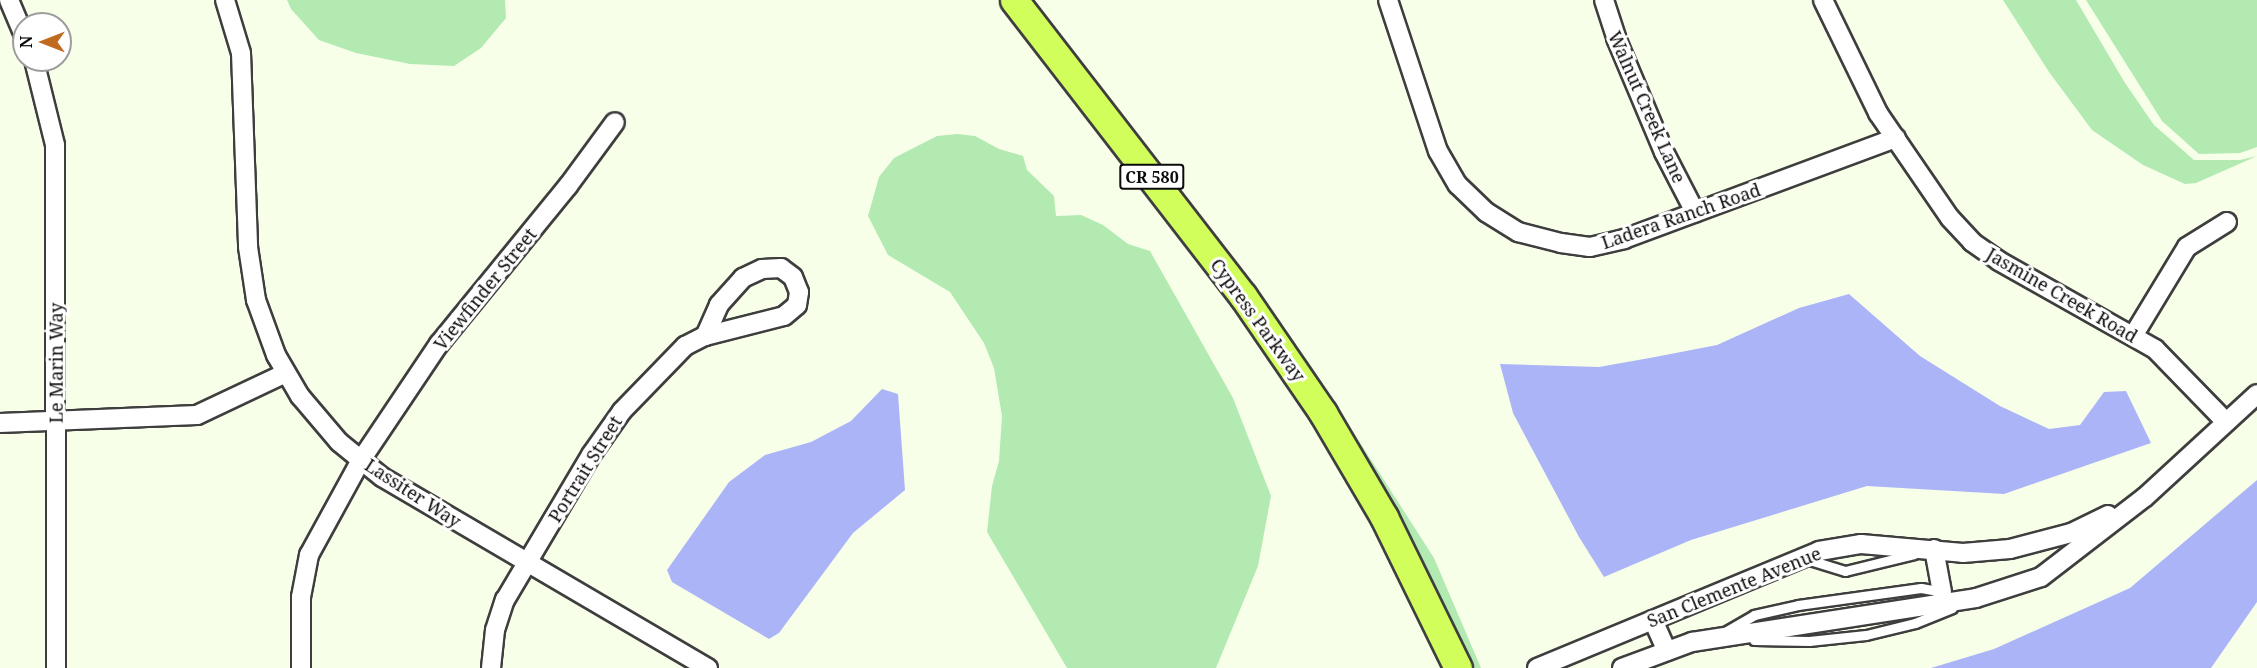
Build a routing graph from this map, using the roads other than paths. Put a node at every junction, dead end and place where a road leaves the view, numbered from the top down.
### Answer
1 (225, 0) edge
2 (1014, 0) edge
3 (1388, 0) edge
4 (1604, 0) edge
5 (1823, 0) edge
6 (37, 72) edge
7 (615, 122) dead end
8 (1896, 138) junction
9 (1695, 212) junction
10 (2227, 222) dead end
11 (705, 336) junction
12 (2133, 336) junction
13 (286, 373) junction
14 (2257, 394) edge
15 (56, 420) junction
16 (2226, 422) junction
17 (0, 423) edge
18 (361, 460) junction
19 (2145, 497) junction
20 (1934, 549) junction
21 (528, 563) junction
22 (1942, 592) junction
23 (1976, 598) junction
24 (1653, 620) junction
25 (1713, 639) junction
26 (1667, 651) junction
27 (56, 668) edge
28 (301, 668) edge
29 (491, 668) edge
30 (708, 668) edge
31 (1458, 668) edge
32 (1536, 668) edge
33 (1622, 668) edge

1 - 13 street, Lassiter Way
2 - 31 main road, Cypress Parkway / CR 580
3 - 9 street, Ladera Ranch Road
4 - 9 street, Walnut Creek Lane
5 - 8 street, Jasmine Creek Road
6 - 15 street, Le Marin Way
7 - 18 street, Viewfinder Street
8 - 9 street, Ladera Ranch Road
8 - 12 street, Jasmine Creek Road
10 - 12 street
11 - 11 street, Portrait Street
11 - 21 street, Portrait Street
12 - 16 street, Jasmine Creek Road
13 - 15 street
13 - 18 street, Lassiter Way
14 - 16 street, San Clemente Avenue
15 - 17 street
15 - 27 street, Le Marin Way
16 - 19 street, San Clemente Avenue
18 - 21 street, Lassiter Way
18 - 28 street, Viewfinder Street
19 - 20 street, San Clemente Avenue
19 - 23 street, San Clemente Avenue
20 - 22 street
20 - 24 street, San Clemente Avenue
21 - 29 street, Portrait Street
21 - 30 street, Lassiter Way
22 - 23 lane
22 - 25 lane
23 - 25 street, San Clemente Avenue
24 - 26 street
24 - 32 street, San Clemente Avenue
25 - 26 street, San Clemente Avenue
26 - 33 street, San Clemente Avenue

